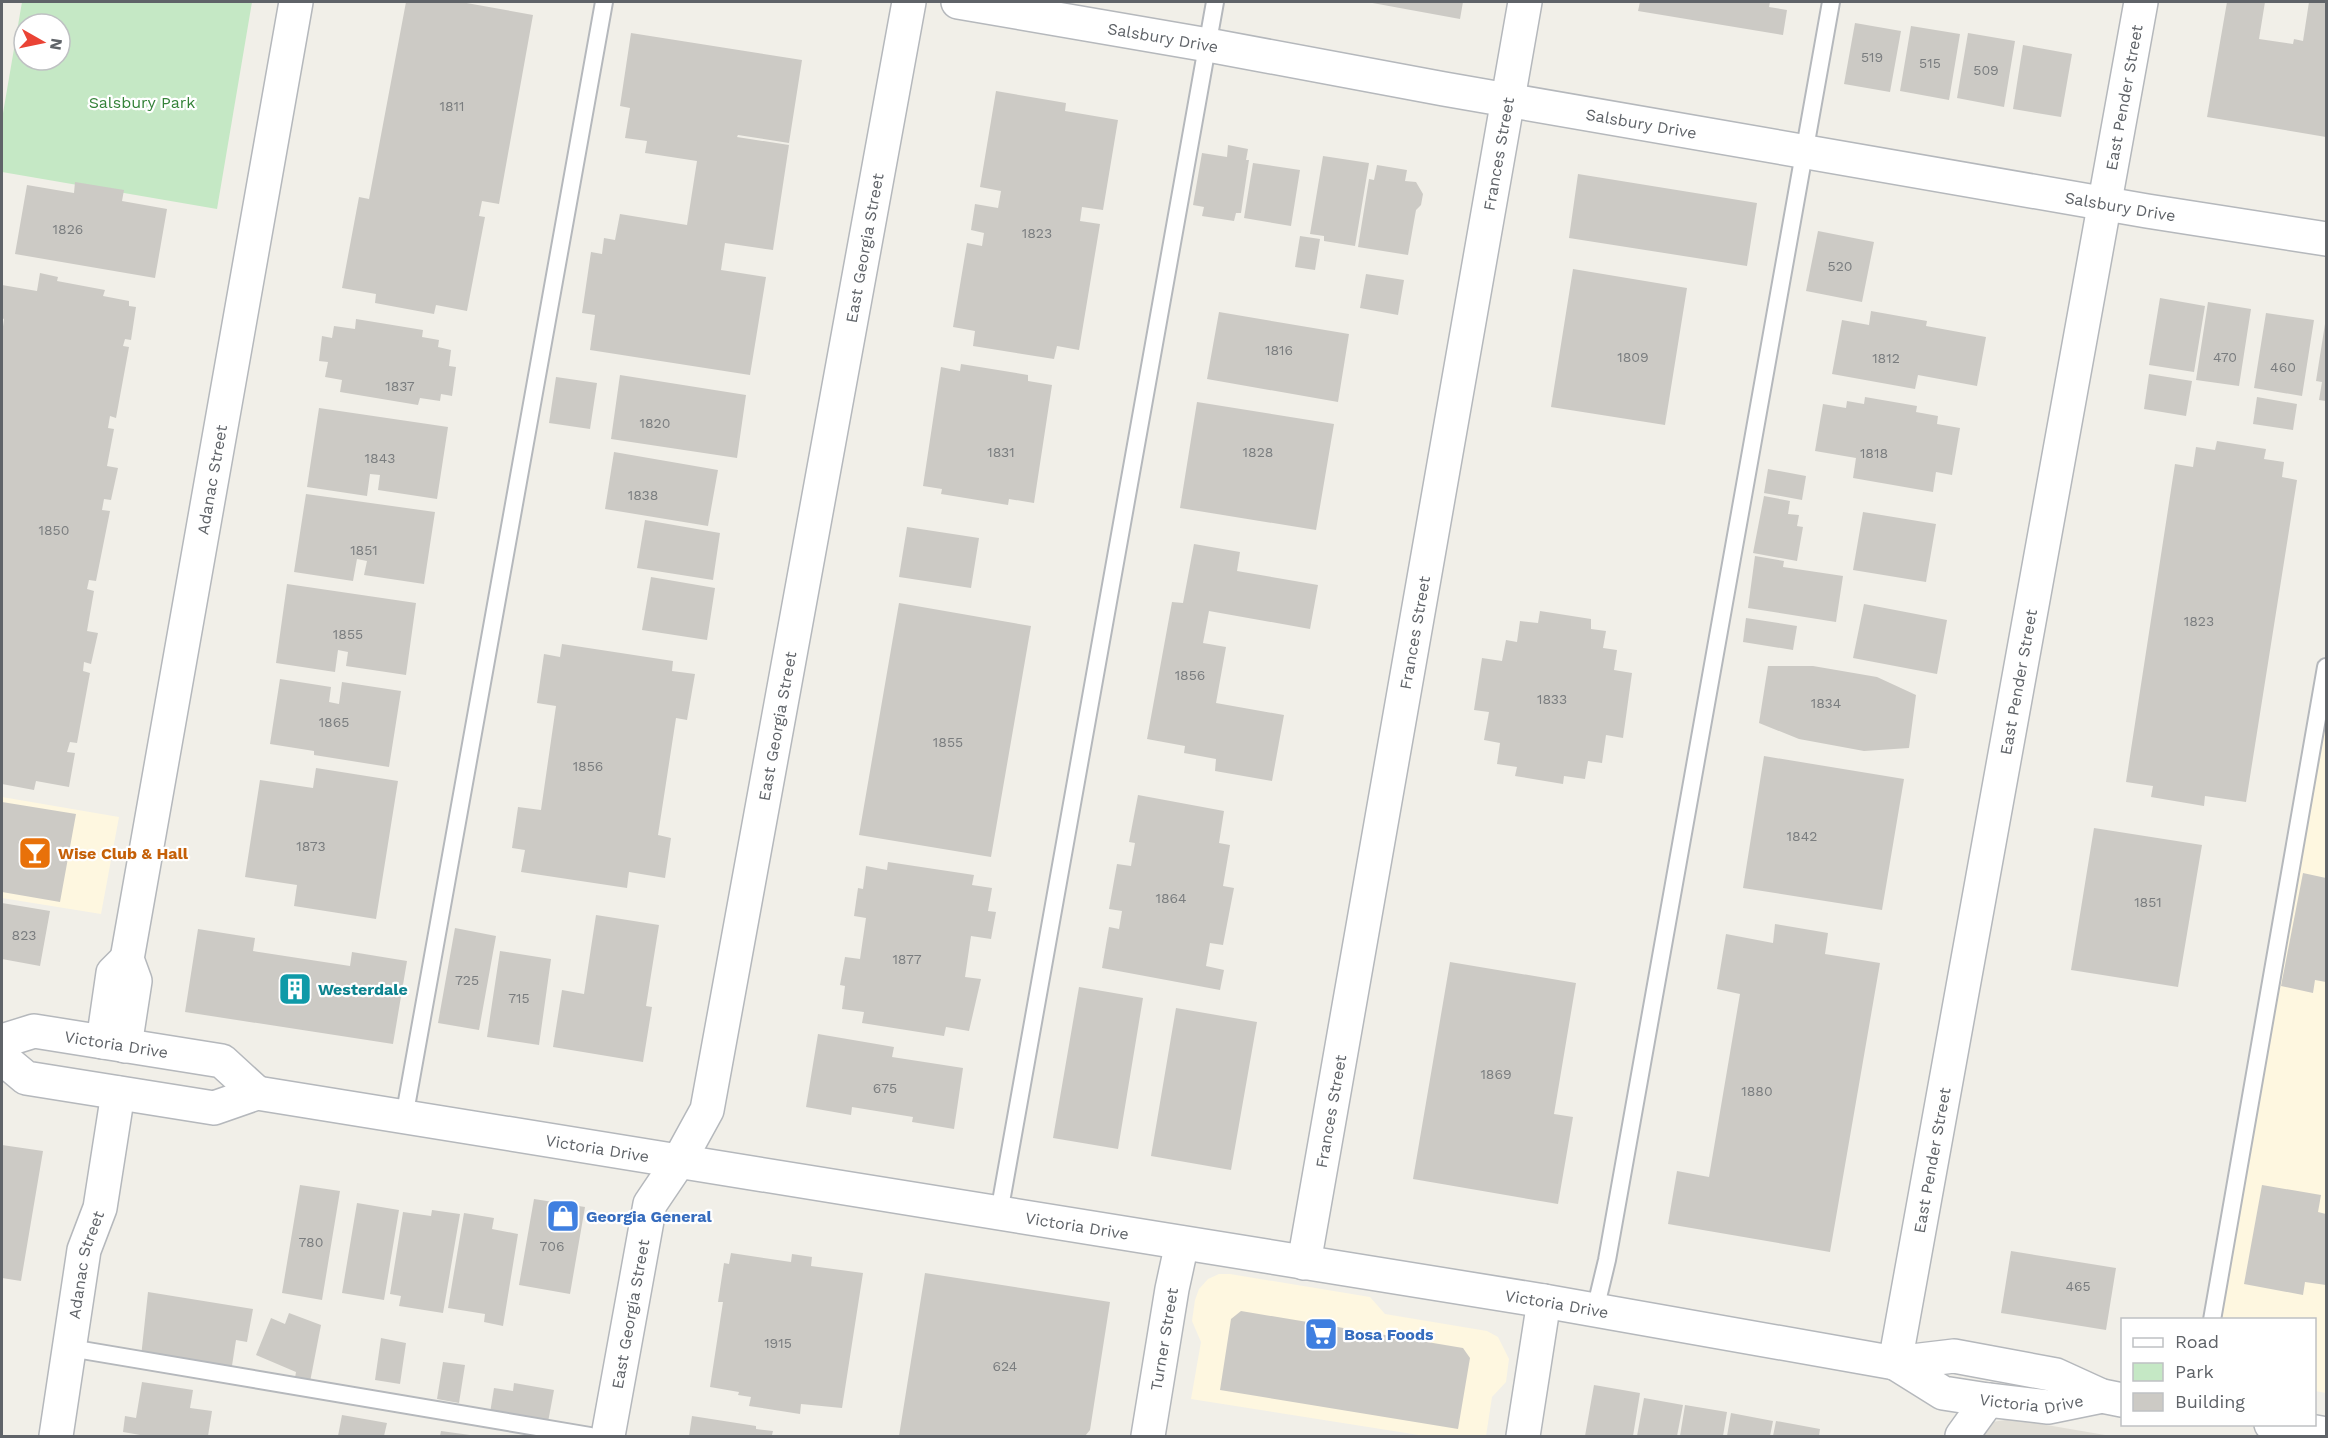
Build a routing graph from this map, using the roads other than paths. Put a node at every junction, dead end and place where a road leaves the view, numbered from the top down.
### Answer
1 (296, 2) edge
2 (604, 2) edge
3 (909, 2) edge
4 (958, 2) edge
5 (1215, 2) edge
6 (1525, 2) edge
7 (1831, 2) edge
8 (2141, 2) edge
9 (1208, 45) junction
10 (1507, 100) junction
11 (1805, 150) junction
12 (2105, 203) junction
13 (2326, 239) edge
14 (2326, 667) edge
15 (2, 1041) edge
16 (114, 1044) junction
17 (2, 1058) edge
18 (118, 1093) junction
19 (257, 1094) junction
20 (404, 1118) junction
21 (679, 1161) junction
22 (999, 1213) junction
23 (1182, 1243) junction
24 (1304, 1263) junction
25 (1544, 1301) junction
26 (1595, 1310) junction
27 (2212, 1318) edge
28 (70, 1348) junction
29 (1895, 1364) junction
30 (2112, 1398) edge
31 (1988, 1400) junction
32 (2277, 1426) edge
33 (2326, 1434) edge
34 (56, 1437) edge
35 (590, 1437) edge
36 (608, 1437) edge
37 (1148, 1437) edge
38 (1523, 1437) edge
39 (1962, 1437) edge

1 - 16 street, Adanac Street
2 - 20 lane
3 - 21 street, East Georgia Street
4 - 9 street, Salsbury Drive
5 - 9 lane
6 - 10 street, Frances Street
7 - 11 lane
8 - 12 street, East Pender Street
9 - 10 street, Salsbury Drive
9 - 22 lane
10 - 11 street, Salsbury Drive
10 - 24 street, Frances Street
11 - 12 street, Salsbury Drive
11 - 26 lane
12 - 13 street, Salsbury Drive
12 - 29 street, East Pender Street
14 - 27 lane
15 - 16 street, Victoria Drive
16 - 19 street, Victoria Drive
17 - 18 street, Victoria Drive
18 - 19 street, Victoria Drive
18 - 28 street, Adanac Street
19 - 20 street, Victoria Drive
20 - 21 street, Victoria Drive
21 - 22 street, Victoria Drive
21 - 36 street, East Georgia Street
22 - 23 street, Victoria Drive
23 - 24 street, Victoria Drive
23 - 37 street, Turner Street
24 - 25 street, Victoria Drive
25 - 26 street, Victoria Drive
25 - 38 street
26 - 29 street, Victoria Drive
28 - 34 street, Adanac Street
28 - 35 lane
29 - 30 street, Victoria Drive
29 - 31 street, Victoria Drive
30 - 31 street, Victoria Drive
31 - 39 street
32 - 33 street

